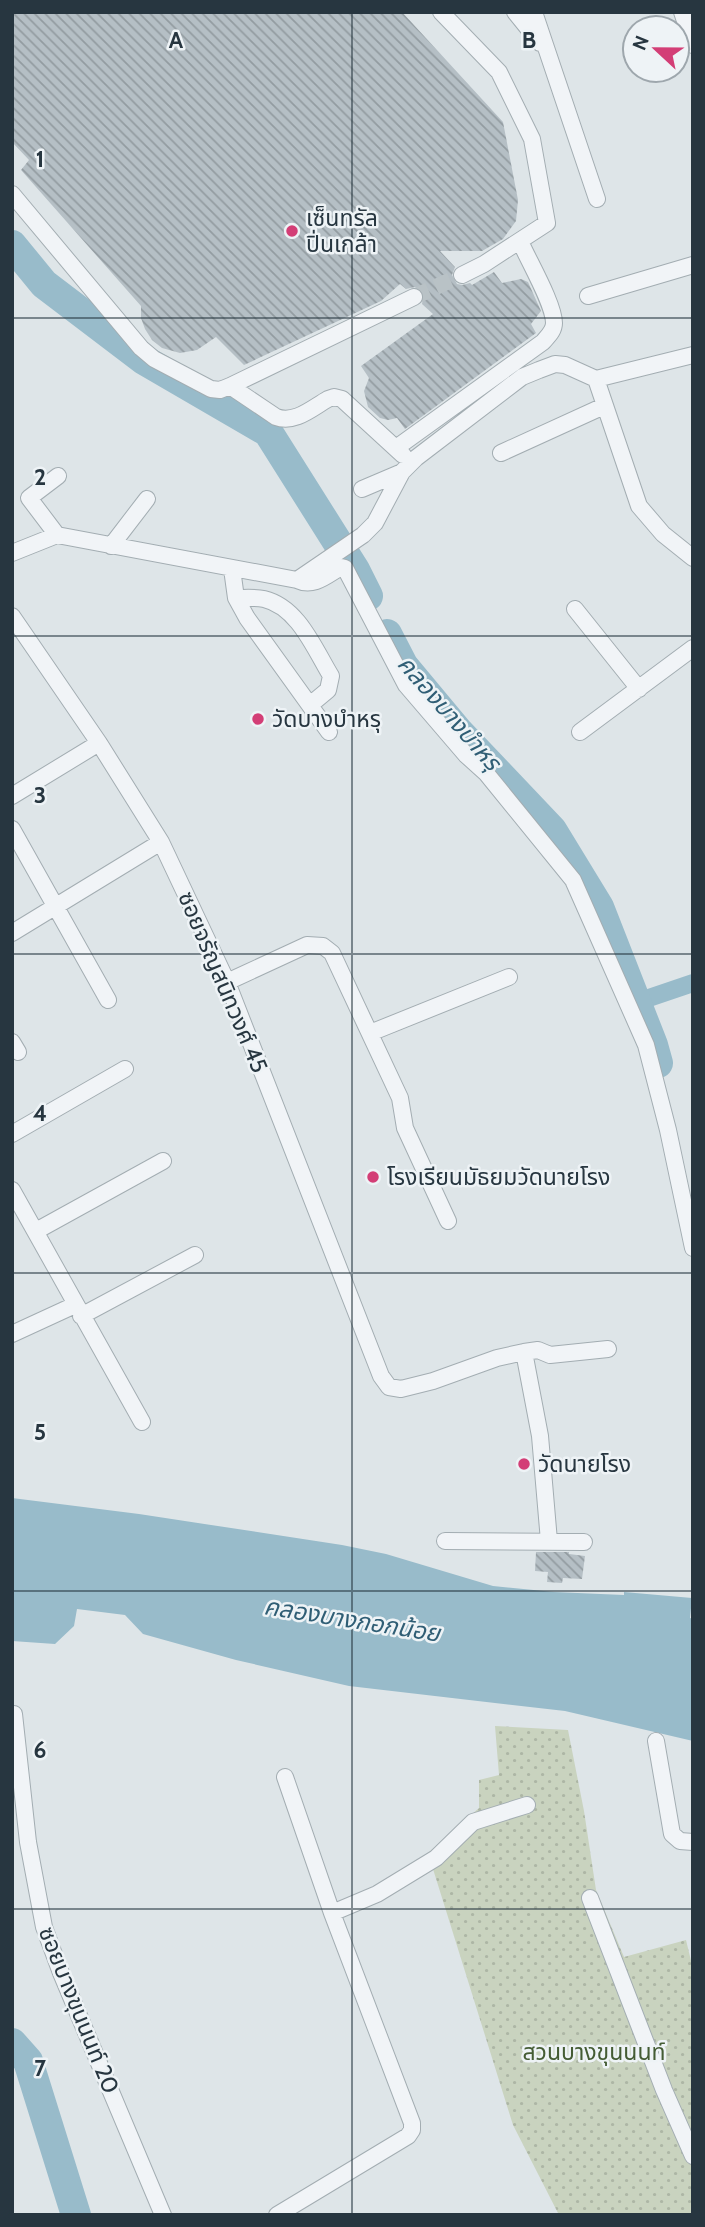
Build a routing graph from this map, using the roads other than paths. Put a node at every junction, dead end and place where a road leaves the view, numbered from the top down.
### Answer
1 (441, 12) edge
2 (515, 12) edge
3 (534, 12) edge
4 (682, 12) edge
5 (693, 45) edge
6 (547, 51) junction
7 (12, 194) edge
8 (597, 199) dead end
9 (520, 242) junction
10 (693, 265) edge
11 (462, 275) tunnel mouth
12 (588, 296) dead end
13 (414, 297) tunnel mouth
14 (693, 355) edge
15 (596, 379) junction
16 (230, 386) junction
17 (604, 406) junction
18 (396, 448) junction
19 (501, 453) dead end
20 (407, 467) junction
21 (58, 476) dead end
22 (362, 489) dead end
23 (148, 499) dead end
24 (57, 535) junction
25 (111, 546) junction
26 (12, 553) edge
27 (693, 558) edge
28 (232, 569) junction
29 (300, 579) junction
30 (236, 598) junction
31 (575, 609) dead end
32 (12, 616) edge
33 (693, 648) edge
34 (639, 689) junction
35 (310, 705) junction
36 (329, 732) dead end
37 (580, 732) dead end
38 (99, 743) junction
39 (12, 796) edge
40 (12, 829) edge
41 (160, 842) junction
42 (55, 907) junction
43 (12, 933) edge
44 (509, 978) dead end
45 (227, 982) junction
46 (108, 1000) dead end
47 (370, 1032) junction
48 (125, 1069) dead end
49 (12, 1134) edge
50 (163, 1161) dead end
51 (12, 1190) edge
52 (447, 1222) dead end
53 (36, 1231) junction
54 (693, 1248) edge
55 (195, 1255) dead end
56 (78, 1310) junction
57 (12, 1334) edge
58 (608, 1349) dead end
59 (524, 1352) junction
60 (142, 1422) dead end
61 (445, 1541) dead end
62 (549, 1541) junction
63 (584, 1542) dead end
64 (14, 1714) edge
65 (656, 1741) dead end
66 (285, 1777) dead end
67 (527, 1805) dead end
68 (693, 1842) edge
69 (590, 1898) dead end
70 (332, 1913) junction
71 (693, 2156) edge
72 (163, 2215) edge
73 (276, 2215) edge

1 - 9 street
2 - 6 street
3 - 6 street
4 - 5 street
6 - 8 street
7 - 16 street
9 - 11 street
9 - 18 street
10 - 12 street
13 - 16 street
14 - 15 street
15 - 17 street
15 - 20 street
16 - 18 street
17 - 19 street
17 - 27 street
18 - 20 street
20 - 22 street
20 - 29 street
21 - 24 street
23 - 25 street
24 - 25 street
24 - 26 street
25 - 28 street
28 - 29 street
28 - 30 street
29 - 54 street
30 - 35 street
30 - 35 street
31 - 34 street
32 - 38 street, ซอยจรัญสนิทวงศ์ 45
33 - 34 street
34 - 37 street
35 - 36 street
38 - 39 street
38 - 41 street, ซอยจรัญสนิทวงศ์ 45
40 - 42 street
41 - 42 street
41 - 45 street, ซอยจรัญสนิทวงศ์ 45
42 - 43 street
42 - 46 street
44 - 47 street
45 - 47 street
45 - 59 street, ซอยจรัญสนิทวงศ์ 45
47 - 52 street
48 - 49 street
50 - 53 street
51 - 53 street
53 - 56 street
55 - 56 street
56 - 57 street
56 - 60 street
58 - 59 street
59 - 62 street
61 - 62 street
62 - 63 street
64 - 72 street, ซอยบางขุนนนท์ 20
65 - 68 street
66 - 70 street
67 - 70 street
69 - 71 street
70 - 73 street

